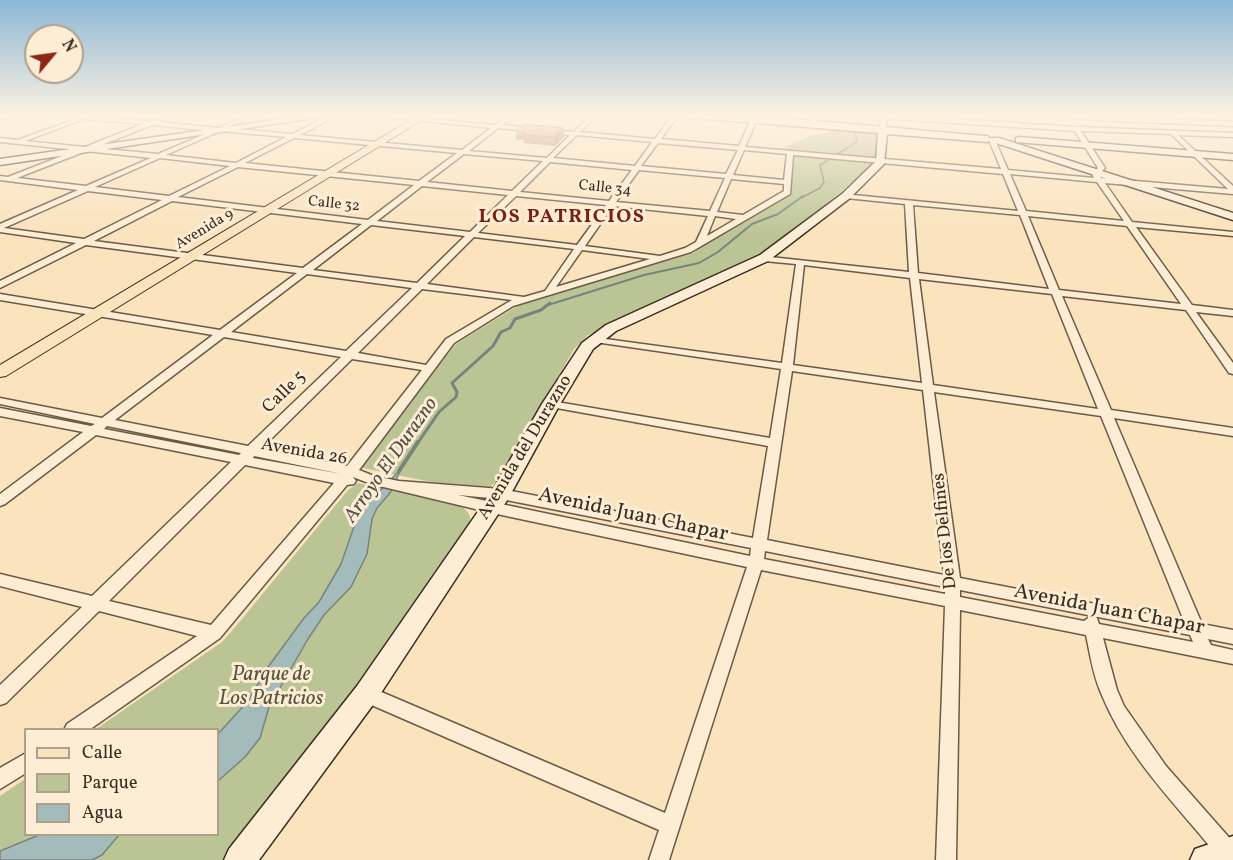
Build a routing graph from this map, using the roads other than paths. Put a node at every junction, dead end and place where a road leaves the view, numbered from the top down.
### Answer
1 (42, 155) edge
2 (70, 155) edge
3 (152, 155) edge
4 (256, 155) edge
5 (360, 155) edge
6 (459, 155) edge
7 (497, 155) edge
8 (554, 155) edge
9 (646, 155) edge
10 (738, 155) edge
11 (790, 155) edge
12 (815, 155) edge
13 (880, 155) edge
14 (999, 155) edge
15 (1037, 155) edge
16 (1093, 155) edge
17 (1198, 155) edge
18 (1211, 155) edge
19 (161, 156) junction
20 (1233, 157) edge
21 (549, 160) junction
22 (0, 161) edge
23 (881, 162) junction
24 (239, 164) junction
25 (637, 168) junction
26 (1006, 173) junction
27 (327, 175) junction
28 (729, 176) junction
29 (1099, 177) junction
30 (3, 180) edge
31 (788, 182) junction
32 (420, 184) junction
33 (1132, 184) junction
34 (87, 188) junction
35 (1233, 191) edge
36 (515, 193) junction
37 (846, 196) junction
38 (171, 198) junction
39 (612, 203) junction
40 (909, 203) junction
41 (268, 211) junction
42 (712, 214) junction
43 (1023, 214) junction
44 (742, 217) junction
45 (1231, 217) edge
46 (370, 222) junction
47 (1132, 224) junction
48 (0, 228) edge
49 (1233, 234) edge
50 (473, 235) junction
51 (87, 241) junction
52 (700, 242) junction
53 (580, 248) junction
54 (192, 257) junction
55 (667, 257) junction
56 (764, 258) junction
57 (800, 263) junction
58 (307, 270) junction
59 (914, 275) junction
60 (0, 285) edge
61 (421, 285) junction
62 (549, 291) junction
63 (1056, 293) junction
64 (0, 297) edge
65 (523, 299) junction
66 (1189, 307) junction
67 (97, 313) junction
68 (1233, 313) edge
69 (224, 333) junction
70 (595, 339) junction
71 (351, 355) junction
72 (787, 366) junction
73 (428, 368) junction
74 (1233, 371) edge
75 (0, 372) edge
76 (929, 387) junction
77 (0, 400) edge
78 (551, 404) junction
79 (0, 412) edge
80 (1106, 414) junction
81 (105, 422) junction
82 (93, 431) junction
83 (1233, 432) edge
84 (774, 443) junction
85 (246, 456) junction
86 (346, 476) junction
87 (399, 486) joint
88 (0, 501) edge
89 (496, 501) junction
90 (757, 545) junction
91 (756, 563) junction
92 (0, 580) edge
93 (953, 584) junction
94 (953, 602) junction
95 (94, 603) junction
96 (1088, 610) junction
97 (1093, 629) junction
98 (1196, 630) junction
99 (214, 633) junction
100 (1233, 637) edge
101 (1205, 651) junction
102 (1233, 657) edge
103 (366, 694) junction
104 (0, 697) edge
105 (74, 728) edge
106 (24, 763) edge
107 (0, 779) edge
108 (670, 825) junction
109 (1225, 856) edge
110 (240, 860) edge
111 (659, 860) edge
112 (946, 860) edge

1 - 22 main road
2 - 30 street
3 - 19 street, Calle 34
4 - 24 street
5 - 27 main road, Avenida 9
6 - 32 street
7 - 21 street
8 - 21 street, Calle 5
9 - 25 street
10 - 28 street
11 - 31 street
12 - 23 street
13 - 23 main road
14 - 26 street
15 - 29 main road
16 - 29 street
17 - 35 street
18 - 20 main road
19 - 24 street, Calle 34
19 - 34 street
21 - 25 street
21 - 36 street, Calle 5
23 - 26 street
23 - 37 main road, Avenida del Durazno
24 - 27 street, Calle 34
24 - 38 street
25 - 28 street
25 - 39 street
26 - 29 street
26 - 43 street
27 - 32 street, Calle 34
27 - 41 main road, Avenida 9
28 - 31 street
28 - 42 street
29 - 33 main road
29 - 47 street
30 - 34 street, Calle 32
31 - 44 street
32 - 36 street, Calle 34
32 - 46 street
33 - 35 street
33 - 45 main road
34 - 38 street, Calle 32
34 - 48 street
36 - 39 street, Calle 34
36 - 50 street, Calle 5
37 - 40 street
37 - 56 main road, Avenida del Durazno
38 - 41 street, Calle 32
38 - 51 street
39 - 42 street, Calle 34
39 - 53 street
40 - 43 street
40 - 59 street, De los Delfines
41 - 46 street, Calle 32
41 - 54 main road, Avenida 9
42 - 44 street, Calle 34
42 - 52 street
43 - 47 street
43 - 63 street
44 - 52 street
46 - 50 street, Calle 32
46 - 58 street
47 - 49 street
47 - 66 street
48 - 51 street
50 - 53 street, Calle 32
50 - 61 street, Calle 5
51 - 54 street
51 - 60 street
52 - 55 street
53 - 55 street, Calle 32
53 - 62 street
54 - 58 street
54 - 67 main road, Avenida 9
55 - 62 street
56 - 57 street
56 - 70 main road, Avenida del Durazno
57 - 59 street
57 - 72 street
58 - 61 street
58 - 69 street
59 - 63 street
59 - 76 street, De los Delfines
61 - 65 street
61 - 71 street, Calle 5
62 - 65 street
63 - 66 street
63 - 80 street
64 - 67 street
65 - 73 street
66 - 68 street
66 - 74 street
67 - 69 street
67 - 75 main road, Avenida 9
69 - 71 street
69 - 81 street
70 - 72 street
70 - 78 main road, Avenida del Durazno
71 - 73 street
71 - 85 street, Calle 5
72 - 76 street
72 - 84 street
73 - 86 street
76 - 80 street
76 - 93 street, De los Delfines
77 - 81 street, Avenida 26
78 - 84 street
78 - 89 main road, Avenida del Durazno
79 - 82 street, Avenida 26
80 - 83 street
80 - 98 street
81 - 82 street
81 - 85 street, Avenida 26
82 - 85 street, Avenida 26
82 - 88 street
84 - 90 street
85 - 86 street, Avenida 26
85 - 95 street, Calle 5
86 - 87 street, Avenida 26
86 - 99 street
87 - 89 street, Avenida Juan Chapar
89 - 90 street, Avenida Juan Chapar
89 - 91 street, Avenida Juan Chapar
89 - 103 main road, Avenida del Durazno
90 - 91 street
90 - 93 street, Avenida Juan Chapar
91 - 94 street, Avenida Juan Chapar
91 - 108 street
92 - 95 street
93 - 94 street, De los Delfines
93 - 96 street, Avenida Juan Chapar
94 - 97 street, Avenida Juan Chapar
94 - 112 street, De los Delfines
95 - 99 street
95 - 104 street, Calle 5
96 - 97 street
96 - 98 street, Avenida Juan Chapar
97 - 101 street, Avenida Juan Chapar
97 - 109 street
98 - 100 street, Avenida Juan Chapar
98 - 101 street
99 - 105 street
101 - 102 street, Avenida Juan Chapar
103 - 108 street
103 - 110 main road, Avenida del Durazno
106 - 107 street
108 - 111 street

